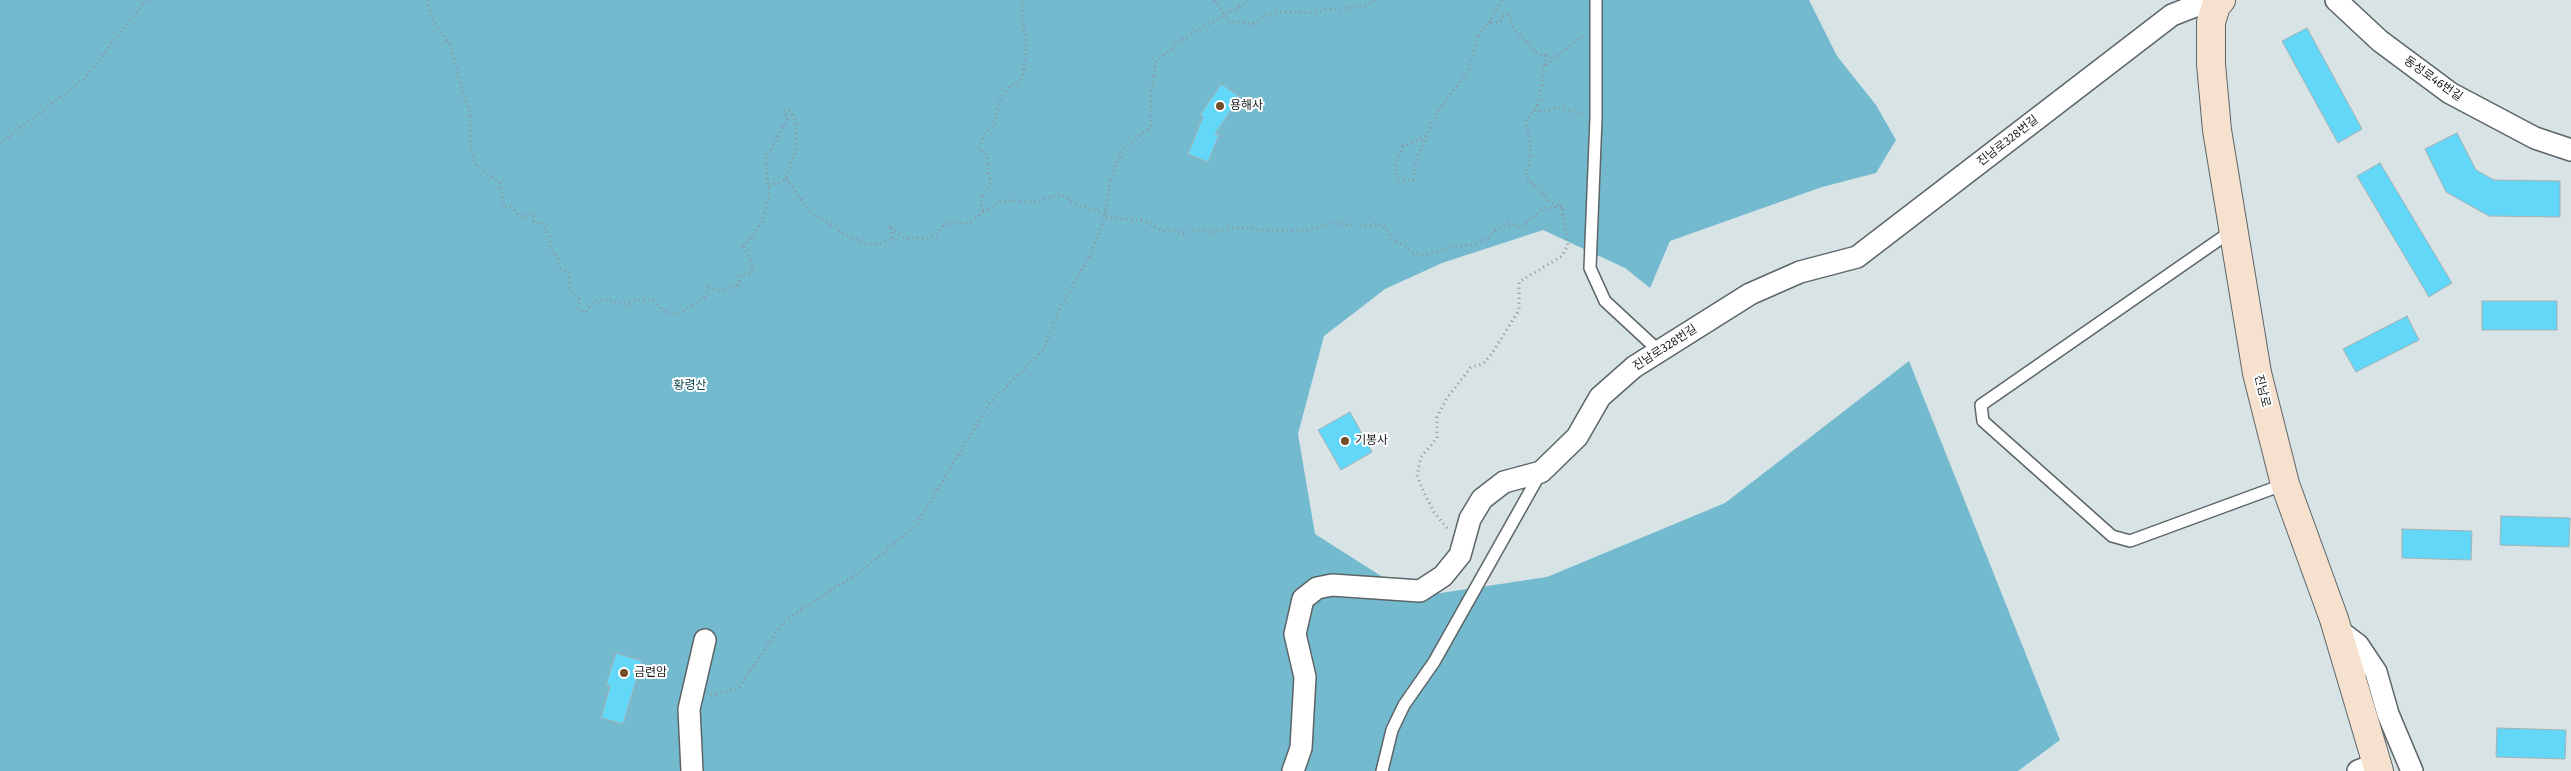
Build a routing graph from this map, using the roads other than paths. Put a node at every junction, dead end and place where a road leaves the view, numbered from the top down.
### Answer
1 (1596, 0) edge
2 (2336, 0) edge
3 (2222, 2) edge
4 (2571, 150) edge
5 (2233, 230) junction
6 (1658, 351) junction
7 (1541, 472) junction
8 (2285, 484) junction
9 (2337, 629) junction
10 (706, 640) dead end
11 (2371, 769) edge
12 (692, 771) edge
13 (1293, 771) edge
14 (1382, 771) edge
15 (2412, 771) edge

1 - 6 lane
2 - 4 street, 동성로46번길
3 - 5 street, 진남로
3 - 6 street, 진남로328번길
5 - 8 street, 진남로
5 - 8 lane
6 - 7 street, 진남로328번길
7 - 13 street, 진남로328번길
7 - 14 lane
8 - 9 street, 진남로
9 - 11 street, 진남로
9 - 15 street
10 - 12 street

